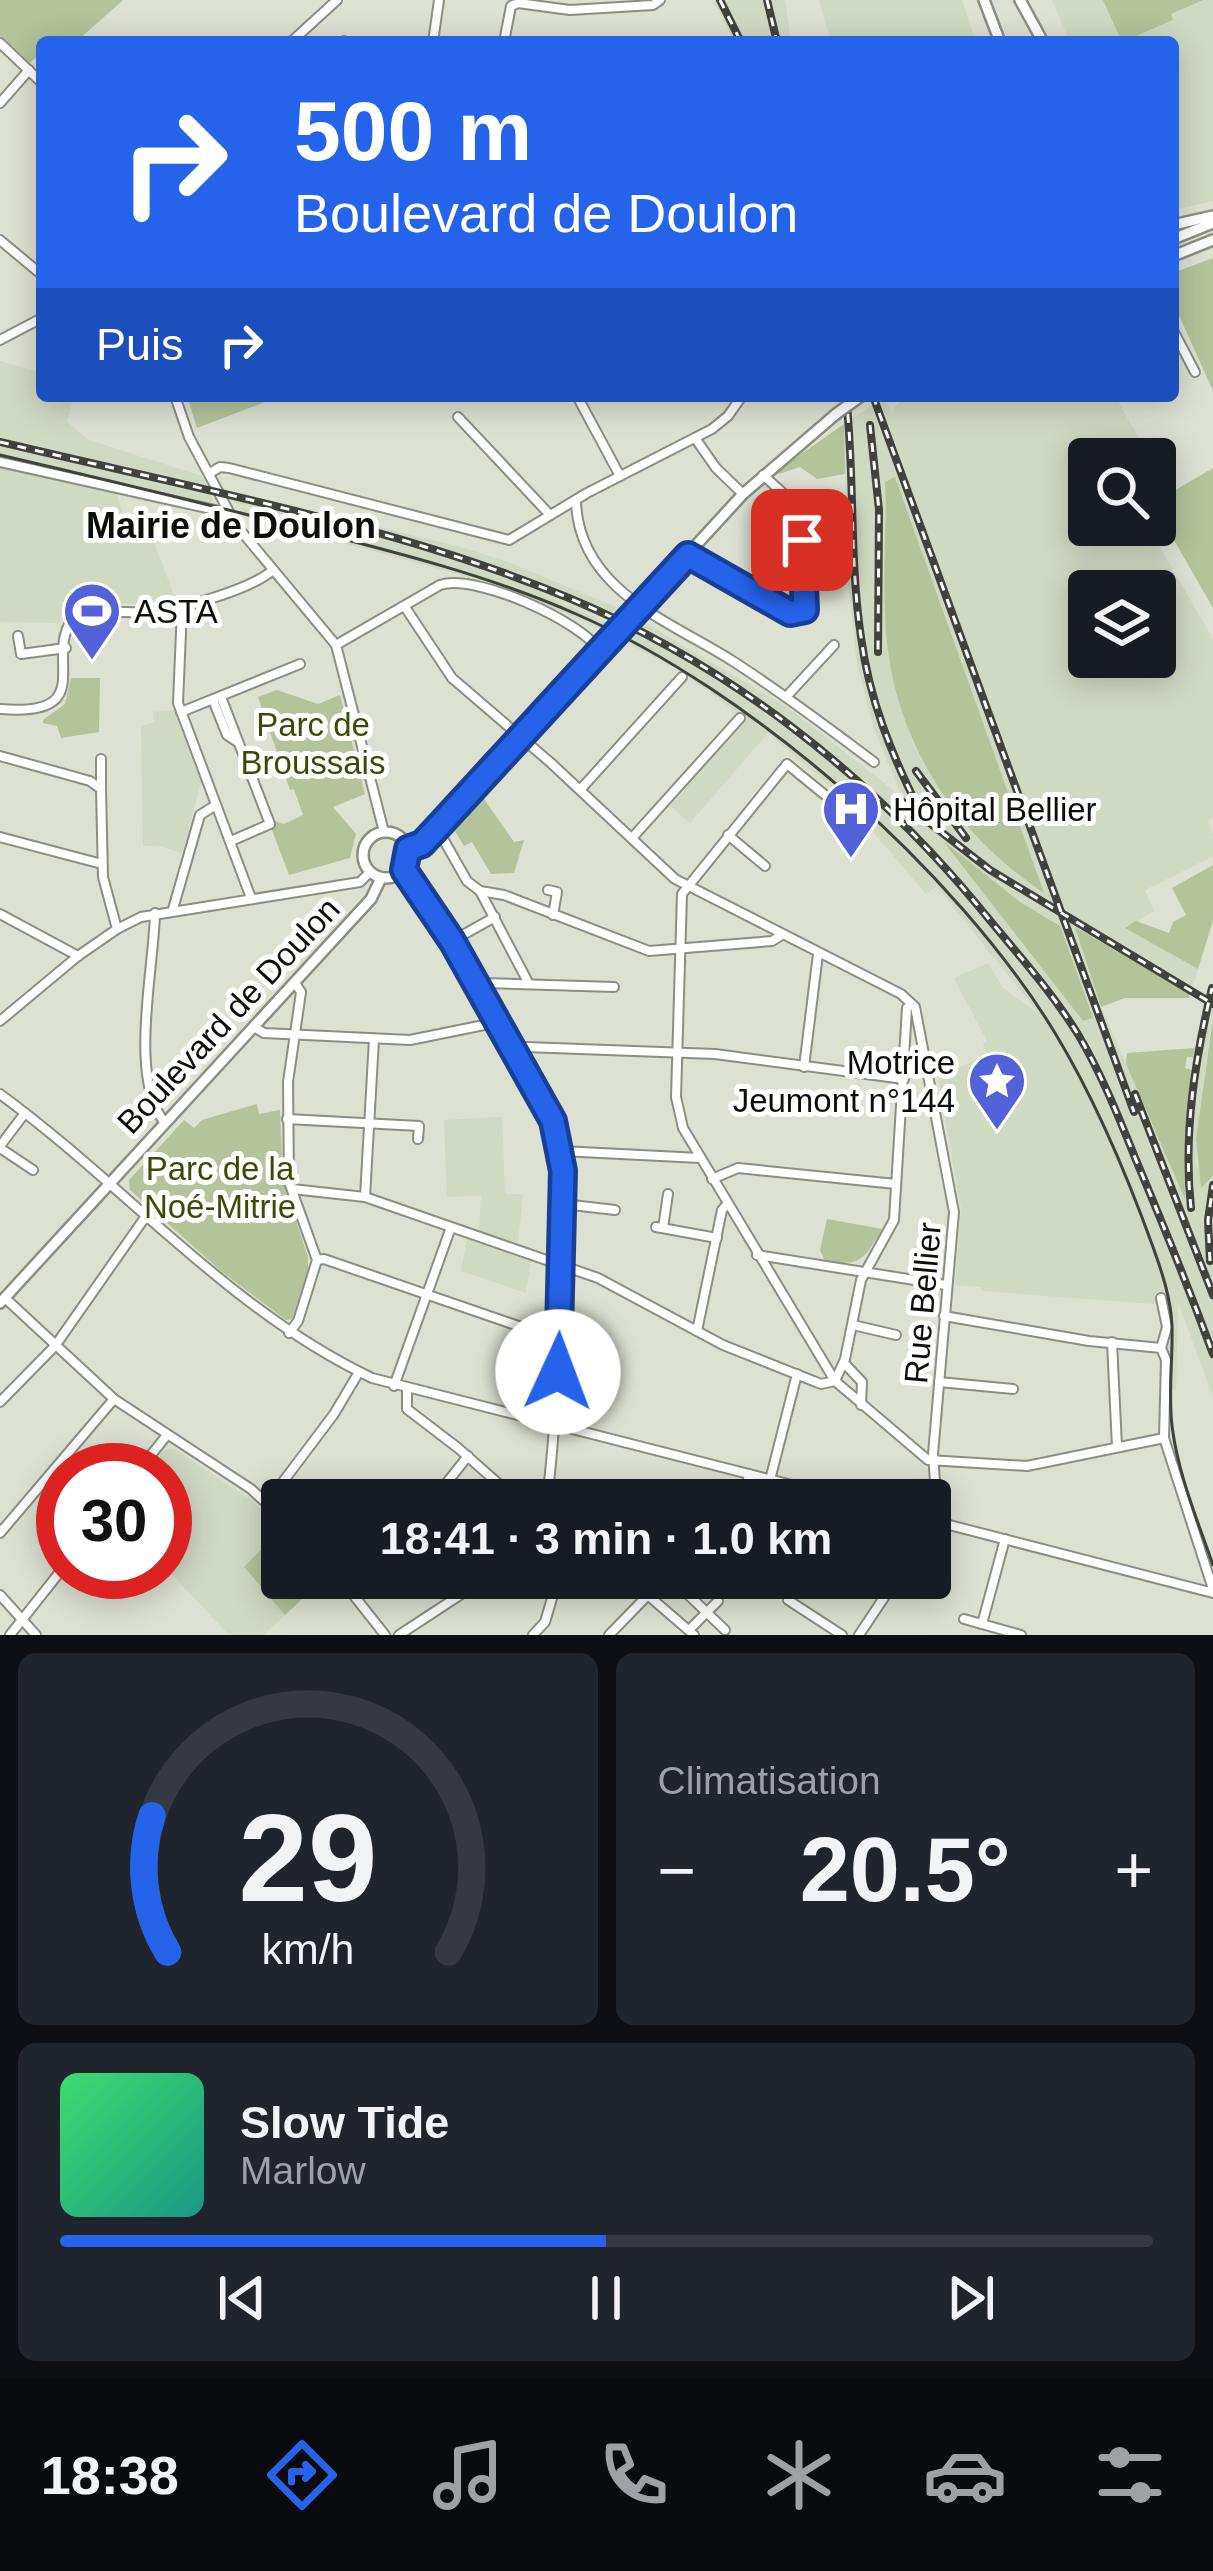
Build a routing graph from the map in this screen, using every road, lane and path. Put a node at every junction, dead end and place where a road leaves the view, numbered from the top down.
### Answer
1 (337, 0) edge
2 (440, 0) edge
3 (660, 0) edge
4 (984, 0) edge
5 (1020, 0) edge
6 (534, 3) edge
7 (302, 36) edge
8 (434, 36) edge
9 (505, 36) edge
10 (998, 36) edge
11 (1040, 36) edge
12 (0, 43) edge
13 (29, 70) junction
14 (36, 77) edge
15 (0, 103) edge
16 (1213, 220) edge
17 (1179, 224) edge
18 (1179, 236) edge
19 (0, 240) edge
20 (1213, 241) edge
21 (1179, 254) edge
22 (36, 270) edge
23 (36, 321) edge
24 (0, 340) edge
25 (1179, 341) edge
26 (1195, 371) dead end
27 (177, 402) edge
28 (580, 402) edge
29 (738, 402) edge
30 (853, 402) edge
31 (458, 417) dead end
32 (695, 438) junction
33 (0, 462) edge
34 (210, 472) junction
35 (764, 475) junction
36 (620, 476) junction
37 (743, 494) junction
38 (576, 502) junction
39 (229, 513) junction
40 (550, 515) junction
41 (817, 524) junction
42 (832, 537) dead end
43 (688, 555) junction
44 (273, 570) junction
45 (182, 608) junction
46 (405, 608) junction
47 (640, 608) junction
48 (19, 636) dead end
49 (336, 645) junction
50 (834, 645) dead end
51 (65, 648) junction
52 (600, 651) junction
53 (300, 664) dead end
54 (682, 677) dead end
55 (217, 698) junction
56 (786, 698) junction
57 (0, 709) edge
58 (181, 712) junction
59 (740, 718) dead end
60 (520, 737) junction
61 (0, 756) edge
62 (101, 759) dead end
63 (874, 763) dead end
64 (101, 789) junction
65 (580, 790) junction
66 (836, 803) dead end
67 (216, 805) junction
68 (437, 828) junction
69 (384, 832) junction
70 (728, 835) junction
71 (0, 837) edge
72 (632, 838) junction
73 (231, 842) junction
74 (408, 849) junction
75 (103, 864) junction
76 (765, 866) dead end
77 (404, 870) junction
78 (376, 875) junction
79 (360, 883) junction
80 (686, 886) junction
81 (548, 890) dead end
82 (481, 891) junction
83 (375, 892) junction
84 (251, 898) junction
85 (173, 909) junction
86 (154, 913) junction
87 (0, 914) edge
88 (553, 915) junction
89 (495, 917) junction
90 (763, 927) junction
91 (117, 928) junction
92 (780, 936) junction
93 (452, 941) junction
94 (753, 942) junction
95 (681, 949) junction
96 (818, 954) junction
97 (78, 956) junction
98 (295, 983) junction
99 (481, 983) dead end
100 (529, 984) junction
101 (614, 987) dead end
102 (911, 1008) junction
103 (0, 1021) edge
104 (499, 1022) junction
105 (254, 1027) junction
106 (295, 1034) junction
107 (374, 1039) junction
108 (516, 1051) junction
109 (676, 1054) junction
110 (926, 1058) junction
111 (905, 1062) junction
112 (804, 1067) junction
113 (904, 1079) junction
114 (0, 1094) edge
115 (25, 1113) junction
116 (287, 1119) junction
117 (165, 1124) junction
118 (370, 1124) junction
119 (418, 1139) dead end
120 (0, 1147) edge
121 (561, 1151) junction
122 (700, 1158) junction
123 (33, 1170) dead end
124 (712, 1179) junction
125 (109, 1184) junction
126 (896, 1184) junction
127 (292, 1189) junction
128 (668, 1194) dead end
129 (365, 1197) junction
130 (563, 1204) junction
131 (727, 1204) junction
132 (615, 1210) dead end
133 (146, 1216) junction
134 (451, 1229) junction
135 (717, 1238) junction
136 (757, 1255) junction
137 (316, 1260) junction
138 (562, 1266) junction
139 (865, 1272) junction
140 (946, 1286) junction
141 (427, 1294) junction
142 (1161, 1298) dead end
143 (2, 1301) edge
144 (944, 1316) junction
145 (853, 1325) junction
146 (697, 1331) junction
147 (289, 1333) junction
148 (896, 1335) dead end
149 (559, 1340) junction
150 (1112, 1342) junction
151 (55, 1346) junction
152 (1161, 1348) junction
153 (844, 1363) junction
154 (359, 1372) junction
155 (797, 1374) junction
156 (835, 1381) junction
157 (939, 1382) junction
158 (394, 1386) junction
159 (1013, 1389) dead end
160 (407, 1390) junction
161 (114, 1399) junction
162 (0, 1402) edge
163 (861, 1405) junction
164 (556, 1426) junction
165 (166, 1435) junction
166 (1164, 1438) junction
167 (160, 1443) edge
168 (1117, 1448) junction
169 (468, 1456) junction
170 (933, 1462) junction
171 (749, 1474) junction
172 (286, 1479) edge
173 (450, 1479) edge
174 (494, 1479) edge
175 (550, 1479) edge
176 (748, 1479) edge
177 (766, 1479) edge
178 (770, 1479) edge
179 (935, 1479) edge
180 (261, 1499) edge
181 (951, 1527) edge
182 (0, 1533) edge
183 (1004, 1539) junction
184 (1213, 1592) edge
185 (0, 1595) edge
186 (38, 1599) edge
187 (357, 1599) edge
188 (454, 1599) edge
189 (552, 1599) edge
190 (644, 1599) edge
191 (654, 1599) edge
192 (693, 1599) edge
193 (883, 1599) edge
194 (788, 1600) dead end
195 (718, 1601) dead end
196 (706, 1612) junction
197 (22, 1619) junction
198 (964, 1619) dead end
199 (982, 1624) junction
200 (725, 1630) dead end
201 (691, 1633) edge
202 (10, 1635) edge
203 (36, 1635) edge
204 (385, 1635) edge
205 (399, 1635) edge
206 (533, 1635) edge
207 (609, 1635) edge
208 (842, 1635) edge
209 (860, 1635) edge
210 (1021, 1635) edge

1 - 7 street
2 - 8 street
3 - 6 street
4 - 10 main road
5 - 11 main road
6 - 9 street
12 - 13 street
13 - 14 street
13 - 15 street
16 - 17 main road
16 - 18 main road
19 - 22 street
20 - 21 main road
23 - 24 street
25 - 26 street
27 - 34 street
28 - 36 street
29 - 32 street
30 - 35 main road, bridge
31 - 40 street
32 - 36 street
32 - 37 street
33 - 39 street
34 - 39 street
34 - 40 street
35 - 37 main road
35 - 41 street
36 - 38 street
37 - 43 main road
38 - 40 street
38 - 47 street
39 - 44 street
41 - 42 street
41 - 43 street
43 - 47 main road
44 - 45 street
44 - 49 street
45 - 51 street
45 - 58 street
46 - 49 street
46 - 52 street
46 - 60 street
47 - 52 main road
47 - 56 street
48 - 51 street
49 - 69 street
50 - 56 street
51 - 57 street
52 - 60 main road
53 - 55 street
54 - 65 street
55 - 58 street
55 - 73 street
56 - 63 street
58 - 67 street
59 - 72 street
60 - 65 street
60 - 68 main road
61 - 64 street
62 - 64 street
64 - 75 street
65 - 72 street
66 - 70 street
67 - 73 street
67 - 85 street
68 - 74 main road
68 - 82 street
69 - 74 main road
69 - 78 main road
70 - 76 street
70 - 80 street
71 - 75 street
72 - 80 street
73 - 84 street
74 - 77 main road
75 - 91 street
77 - 78 main road
77 - 93 street
78 - 79 street
78 - 83 main road, Boulevard de Doulon
79 - 83 street
79 - 84 street
80 - 90 street
80 - 95 street
81 - 88 street
82 - 88 street
82 - 89 street
83 - 98 main road, Boulevard de Doulon
84 - 85 street
85 - 86 street
86 - 91 street
86 - 117 street
87 - 97 street
88 - 95 street
89 - 93 street
89 - 100 street
90 - 92 street
90 - 94 street
91 - 97 street
92 - 94 street
92 - 96 street
93 - 104 street
94 - 95 street
95 - 109 street
96 - 102 street
96 - 112 street
97 - 103 street
98 - 105 main road, Boulevard de Doulon
98 - 106 street
99 - 100 street
100 - 101 street
102 - 110 street, Rue Bellier
102 - 111 street
104 - 107 street
104 - 108 street
105 - 106 street
105 - 117 main road, Boulevard de Doulon
106 - 107 street
106 - 116 street
107 - 118 street
108 - 109 street
108 - 121 street
109 - 112 street
109 - 122 street
110 - 111 street
110 - 140 street, Rue Bellier
111 - 113 street
112 - 113 street
113 - 126 street
114 - 115 street
115 - 120 street
115 - 125 street
116 - 118 street
116 - 127 street
117 - 125 main road, Boulevard de Doulon
118 - 119 street
118 - 129 street
120 - 123 street
121 - 122 street
121 - 130 street
122 - 124 street
124 - 126 street
124 - 131 street
125 - 133 street
125 - 143 main road, Boulevard de Doulon
126 - 139 street
127 - 129 street
127 - 137 street
128 - 135 street
129 - 134 street
130 - 132 street
130 - 138 street
131 - 135 street
131 - 136 street
133 - 147 street
133 - 151 street
134 - 138 street
134 - 141 street
135 - 146 street
136 - 139 street
136 - 156 street
137 - 141 street
137 - 147 street
138 - 146 street
138 - 149 street
139 - 140 street
139 - 145 street
140 - 144 street, Rue Bellier
141 - 149 street
141 - 158 street
142 - 152 street
143 - 151 street
144 - 150 street
144 - 157 street, Rue Bellier
145 - 148 street
145 - 153 street
146 - 155 street
147 - 154 street
149 - 164 street
150 - 152 street
150 - 168 street
151 - 161 street
151 - 162 street
152 - 166 street
153 - 156 street
153 - 163 street
154 - 158 street
154 - 172 street
155 - 156 street
155 - 178 street
156 - 163 street
157 - 159 street
157 - 170 street, Rue Bellier
158 - 160 street
160 - 164 street
160 - 169 street
161 - 165 street
161 - 182 street
163 - 170 street
164 - 171 street
164 - 175 street
165 - 167 street
165 - 180 street
166 - 168 street
166 - 184 street
168 - 170 street
169 - 173 street
169 - 174 street
170 - 179 street, Rue Bellier
171 - 176 street
171 - 177 street
181 - 183 street
183 - 184 street
183 - 199 street
185 - 197 street
186 - 197 street
187 - 204 street
188 - 205 street
189 - 206 street
190 - 207 street
191 - 201 street
192 - 196 street
193 - 209 street
194 - 208 street
195 - 196 street
196 - 200 street
196 - 201 street
197 - 202 street
197 - 203 street
198 - 199 street
199 - 210 street

